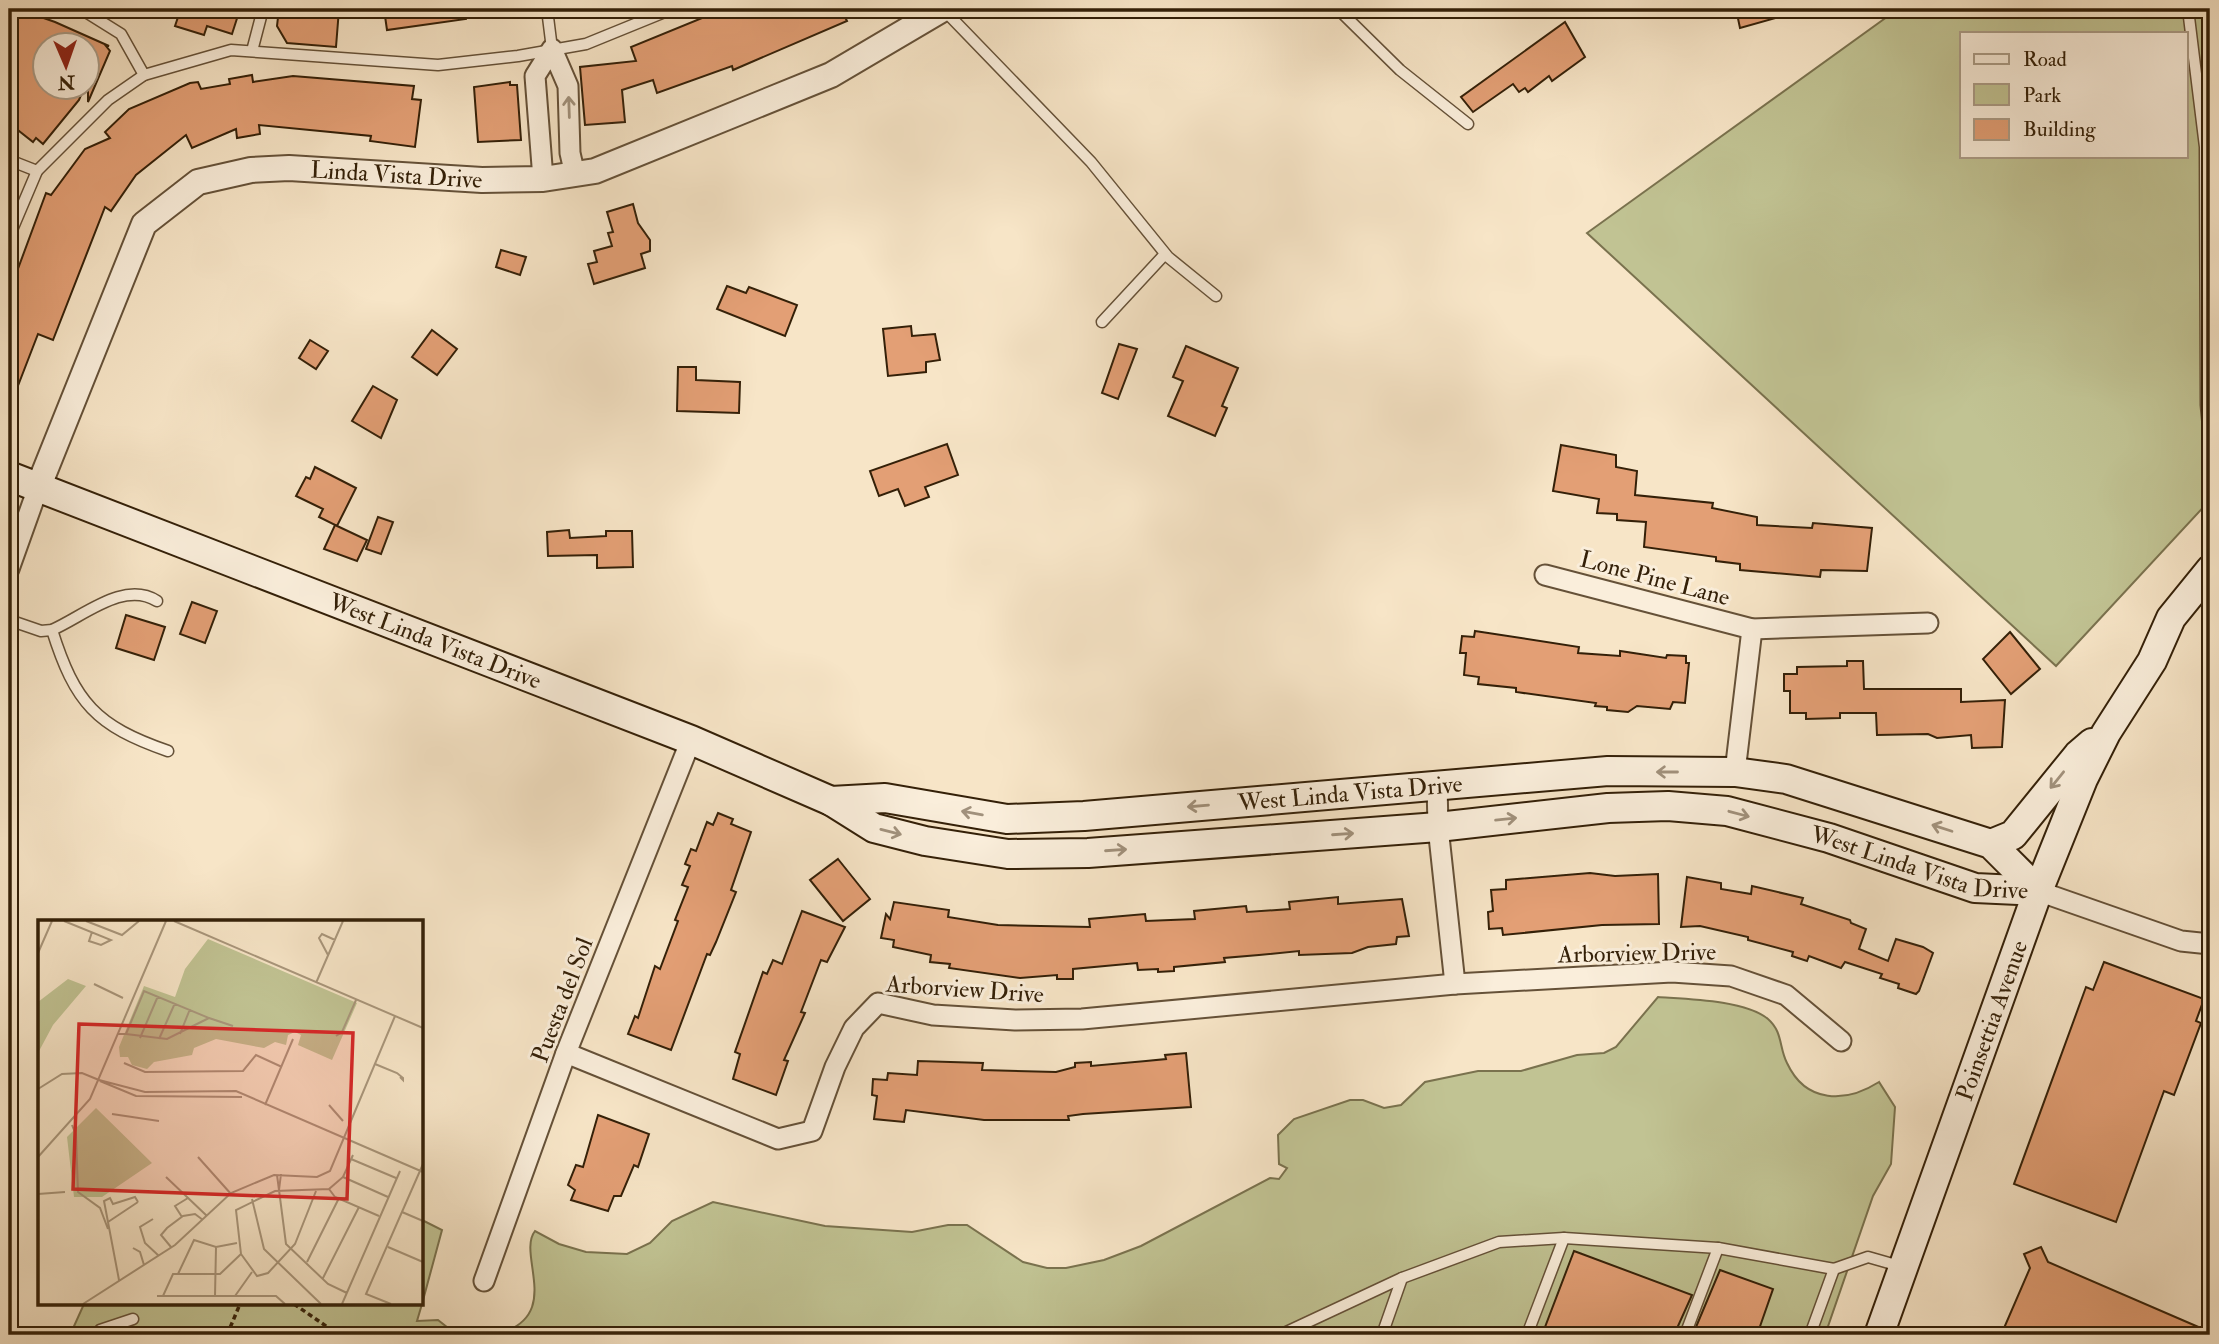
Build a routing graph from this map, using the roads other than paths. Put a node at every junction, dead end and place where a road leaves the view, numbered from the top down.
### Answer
1 (81, 9) edge
2 (262, 9) edge
3 (547, 9) edge
4 (672, 9) edge
5 (943, 9) edge
6 (1338, 9) edge
7 (2188, 9) edge
8 (552, 49) junction
9 (252, 51) junction
10 (144, 75) junction
11 (1468, 124) dead end
12 (9, 160) edge
13 (37, 171) junction
14 (575, 175) junction
15 (543, 179) junction
16 (9, 237) edge
17 (1166, 254) junction
18 (1216, 296) dead end
19 (1102, 322) dead end
20 (2210, 448) edge
21 (9, 477) edge
22 (38, 488) junction
23 (9, 569) edge
24 (2210, 570) edge
25 (1545, 575) dead end
26 (157, 600) dead end
27 (9, 620) edge
28 (1928, 622) dead end
29 (1752, 629) junction
30 (52, 630) junction
31 (2106, 733) junction
32 (691, 740) junction
33 (168, 751) dead end
34 (1735, 772) junction
35 (1437, 784) junction
36 (831, 801) junction
37 (1438, 827) junction
38 (1991, 844) junction
39 (2038, 891) junction
40 (2210, 944) edge
41 (1455, 984) junction
42 (1841, 1041) dead end
43 (566, 1053) junction
44 (1564, 1238) junction
45 (1718, 1248) junction
46 (1903, 1267) junction
47 (1834, 1269) junction
48 (1402, 1278) junction
49 (484, 1281) dead end
50 (133, 1319) dead end
51 (96, 1335) edge
52 (1280, 1335) edge
53 (1382, 1335) edge
54 (1527, 1335) edge
55 (1685, 1335) edge
56 (1810, 1335) edge
57 (1879, 1335) edge

1 - 10 lane
2 - 9 lane
3 - 8 lane
4 - 8 lane
5 - 14 street, Linda Vista Drive
5 - 17 lane
6 - 11 lane
7 - 20 lane
8 - 9 lane
14 -> 8 street
8 - 15 street
9 - 10 lane
10 - 13 lane
12 - 13 lane
13 - 16 lane
14 - 15 street, Linda Vista Drive
15 - 22 street, Linda Vista Drive
17 - 18 lane
17 - 19 lane
21 - 22 main road
22 - 23 street
22 - 32 main road, West Linda Vista Drive
24 - 31 main road, Poinsettia Avenue
25 - 29 street, Lone Pine Lane
26 - 30 lane
27 - 30 lane
28 - 29 street, Lone Pine Lane
29 - 34 street, Lone Pine Lane
30 - 33 lane
31 -> 38 main road
31 - 39 main road, Poinsettia Avenue
32 - 36 main road, West Linda Vista Drive
32 - 43 street, Puesta del Sol
34 -> 35 main road, West Linda Vista Drive
38 -> 34 main road, West Linda Vista Drive
35 -> 36 main road, West Linda Vista Drive
35 - 37 street
36 -> 37 main road, West Linda Vista Drive
37 -> 39 main road, West Linda Vista Drive
37 - 41 street
38 - 39 main road, West Linda Vista Drive
39 - 40 street
39 - 46 main road, Poinsettia Avenue
41 - 42 street, Arborview Drive
41 - 43 street, Arborview Drive
43 - 49 street, Puesta del Sol
44 - 45 lane
44 - 48 lane
44 - 54 lane
45 - 47 lane
45 - 55 lane
46 - 47 lane
46 - 57 main road, Poinsettia Avenue
47 - 56 lane
48 - 52 lane
48 - 53 lane
50 - 51 lane

